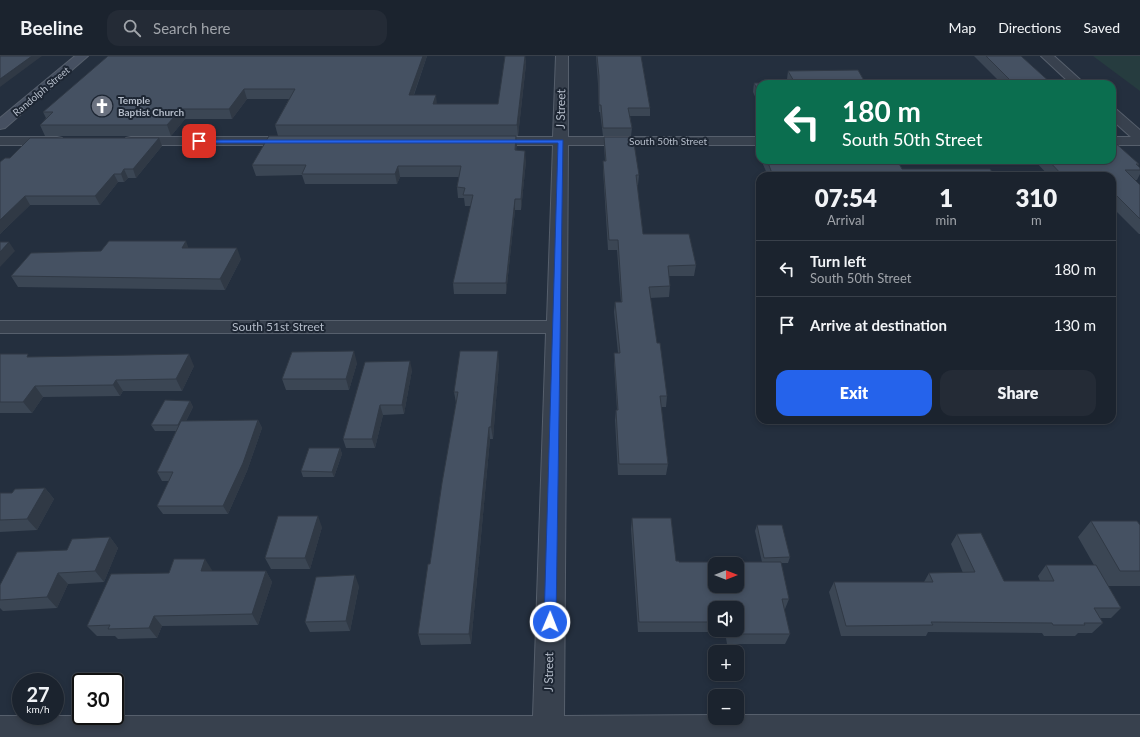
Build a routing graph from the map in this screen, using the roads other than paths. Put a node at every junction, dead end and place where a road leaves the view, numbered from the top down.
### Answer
1 (82, 56) edge
2 (562, 56) edge
3 (1047, 56) edge
4 (1074, 80) edge
5 (1116, 116) edge
6 (0, 125) edge
7 (1140, 137) edge
8 (0, 141) edge
9 (74, 141) edge
10 (120, 141) edge
11 (309, 141) edge
12 (474, 141) edge
13 (561, 141) junction
14 (756, 141) edge
15 (1116, 141) edge
16 (1140, 141) edge
17 (0, 327) edge
18 (557, 327) junction
19 (1140, 731) edge
20 (0, 732) edge
21 (548, 734) edge

1 - 6 main road, Randolph Street
2 - 13 street, J Street
3 - 4 street
5 - 7 street
8 - 9 street
10 - 11 street
12 - 13 street, South 50th Street
13 - 14 street, South 50th Street
13 - 18 street, J Street
15 - 16 street
17 - 18 street, South 51st Street
18 - 21 street, J Street
19 - 21 street
20 - 21 street

